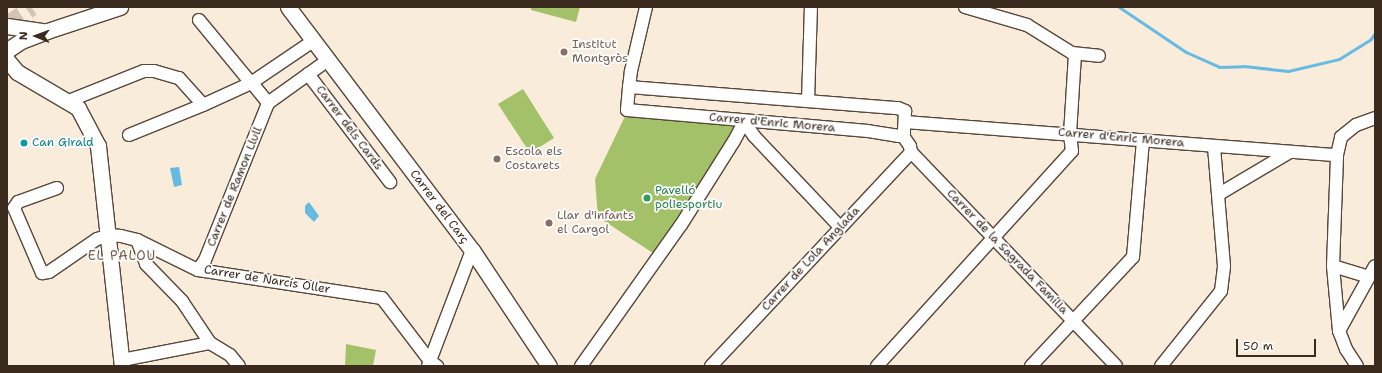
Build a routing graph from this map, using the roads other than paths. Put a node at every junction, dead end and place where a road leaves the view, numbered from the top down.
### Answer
1 (120, 7) edge
2 (288, 7) edge
3 (298, 7) edge
4 (646, 7) edge
5 (811, 7) edge
6 (965, 7) edge
7 (199, 20) dead end
8 (7, 26) edge
9 (7, 31) edge
10 (47, 31) junction
11 (313, 41) junction
12 (1075, 54) junction
13 (325, 56) junction
14 (1099, 56) dead end
15 (8, 57) edge
16 (308, 74) junction
17 (7, 80) edge
18 (33, 82) junction
19 (252, 83) junction
20 (628, 87) junction
21 (808, 101) junction
22 (66, 102) junction
23 (268, 103) junction
24 (203, 105) junction
25 (1375, 118) edge
26 (744, 122) junction
27 (905, 122) junction
28 (1070, 134) junction
29 (129, 135) dead end
30 (903, 136) junction
31 (1143, 140) junction
32 (1214, 146) junction
33 (911, 152) junction
34 (1290, 152) junction
35 (1337, 155) junction
36 (390, 182) dead end
37 (57, 188) dead end
38 (1219, 194) junction
39 (840, 227) junction
40 (110, 235) junction
41 (137, 240) junction
42 (994, 240) junction
43 (472, 250) junction
44 (1333, 266) junction
45 (1375, 266) edge
46 (198, 270) junction
47 (1368, 277) junction
48 (1073, 322) junction
49 (1339, 331) junction
50 (210, 343) junction
51 (122, 363) edge
52 (432, 364) edge
53 (239, 366) edge
54 (549, 366) edge
55 (581, 366) edge
56 (711, 366) edge
57 (877, 366) edge
58 (1031, 366) edge
59 (1116, 366) edge
60 (1161, 366) edge
61 (1356, 366) edge

1 - 10 street
2 - 11 street, Carrer del Carç
3 - 13 street, Carrer del Carç
4 - 20 street
5 - 21 street
6 - 12 street
7 - 19 street
8 - 10 street
9 - 15 street
10 - 15 street
11 - 13 street, Carrer del Carç
11 - 19 street
12 - 14 street
12 - 28 street
13 - 16 street
13 - 43 street, Carrer del Carç
15 - 18 street
16 - 23 street
16 - 36 street, Carrer dels Cards
17 - 18 street
18 - 22 street
19 - 23 street
19 - 24 street
20 - 21 street, Carrer d'Enric Morera
20 - 26 street, Carrer d'Enric Morera
21 - 27 street, Carrer d'Enric Morera
22 - 24 street
22 - 40 street
23 - 46 street, Carrer de Ramon Llull
24 - 29 street
25 - 35 street
26 - 30 street, Carrer d'Enric Morera
26 - 39 street
26 - 55 street
27 - 28 street, Carrer d'Enric Morera
27 - 30 street
28 - 31 street, Carrer d'Enric Morera
28 - 42 street
30 - 33 street, Carrer de la Sagrada Família
31 - 32 street, Carrer d'Enric Morera
31 - 48 street
32 - 34 street, Carrer d'Enric Morera
32 - 38 street
33 - 39 street, Carrer de Lola Anglada
33 - 42 street, Carrer de la Sagrada Família
34 - 35 street, Carrer d'Enric Morera
34 - 38 street
35 - 44 street
37 - 40 street
38 - 60 street
39 - 56 street, Carrer de Lola Anglada
40 - 41 street, Carrer de Narcís Oller
40 - 51 street
41 - 46 street, Carrer de Narcís Oller
41 - 50 street
42 - 48 street, Carrer de la Sagrada Família
42 - 57 street
43 - 52 street
43 - 54 street, Carrer del Carç
44 - 47 street
44 - 49 street
45 - 47 street
46 - 52 street, Carrer de Narcís Oller
47 - 49 street
48 - 58 street
48 - 59 street, Carrer de la Sagrada Família
49 - 61 street
50 - 51 street
50 - 53 street

